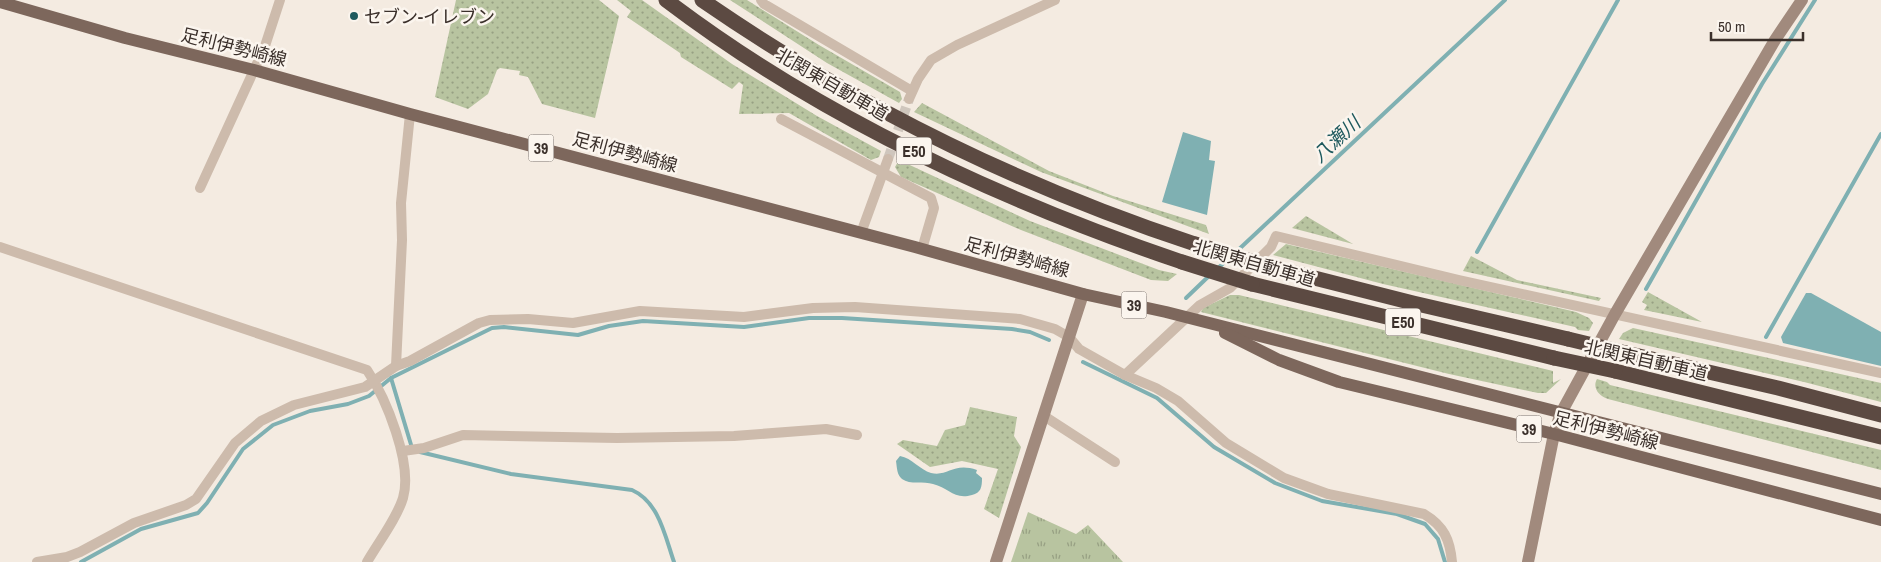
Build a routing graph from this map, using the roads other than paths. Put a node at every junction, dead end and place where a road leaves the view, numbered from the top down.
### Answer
1 (280, 0) edge
2 (666, 0) edge
3 (702, 0) edge
4 (761, 0) edge
5 (1055, 0) edge
6 (1802, 0) edge
7 (0, 2) edge
8 (254, 70) junction
9 (410, 114) junction
10 (781, 119) dead end
11 (888, 159) tunnel mouth
12 (883, 174) junction
13 (200, 188) dead end
14 (861, 233) junction
15 (0, 247) edge
16 (922, 249) junction
17 (1083, 294) junction
18 (1615, 314) junction
19 (1185, 317) junction
20 (1069, 337) junction
21 (396, 366) junction
22 (1881, 373) edge
23 (1125, 375) junction
24 (374, 381) junction
25 (1561, 414) junction
26 (1881, 415) edge
27 (1044, 416) junction
28 (1554, 434) junction
29 (857, 435) dead end
30 (1881, 437) edge
31 (403, 451) junction
32 (1115, 462) dead end
33 (1881, 494) edge
34 (1881, 520) edge
35 (37, 562) edge
36 (367, 562) edge
37 (996, 562) edge
38 (1452, 562) edge
39 (1528, 562) edge

1 - 8 street
2 - 30 highway, 北関東自動車道 / E50, bridge
3 - 26 highway, 北関東自動車道 / E50, bridge
4 - 5 street
6 - 18 street
7 - 8 main road, 足利伊勢崎線 / 39
8 - 9 main road, 足利伊勢崎線 / 39
8 - 13 street
9 - 14 main road, 足利伊勢崎線 / 39
9 - 21 street
10 - 12 street
11 - 12 street
12 - 14 street
12 - 16 street
14 - 16 main road, 足利伊勢崎線 / 39
15 - 24 street
16 - 17 main road, 足利伊勢崎線 / 39
17 - 19 main road, 足利伊勢崎線 / 39
17 - 20 street
18 - 19 street
18 - 22 street
18 - 25 street
19 - 23 street
19 - 25 main road, 足利伊勢崎線 / 39
19 - 28 main road, 足利伊勢崎線 / 39
20 - 21 street
20 - 23 street
20 - 27 street
21 - 24 street
23 - 38 street
24 - 31 street
24 - 35 street
25 - 28 street
25 - 33 main road, 足利伊勢崎線 / 39
27 - 32 street
27 - 37 street
28 - 34 main road, 足利伊勢崎線 / 39
28 - 39 street
29 - 31 street
31 - 36 street

